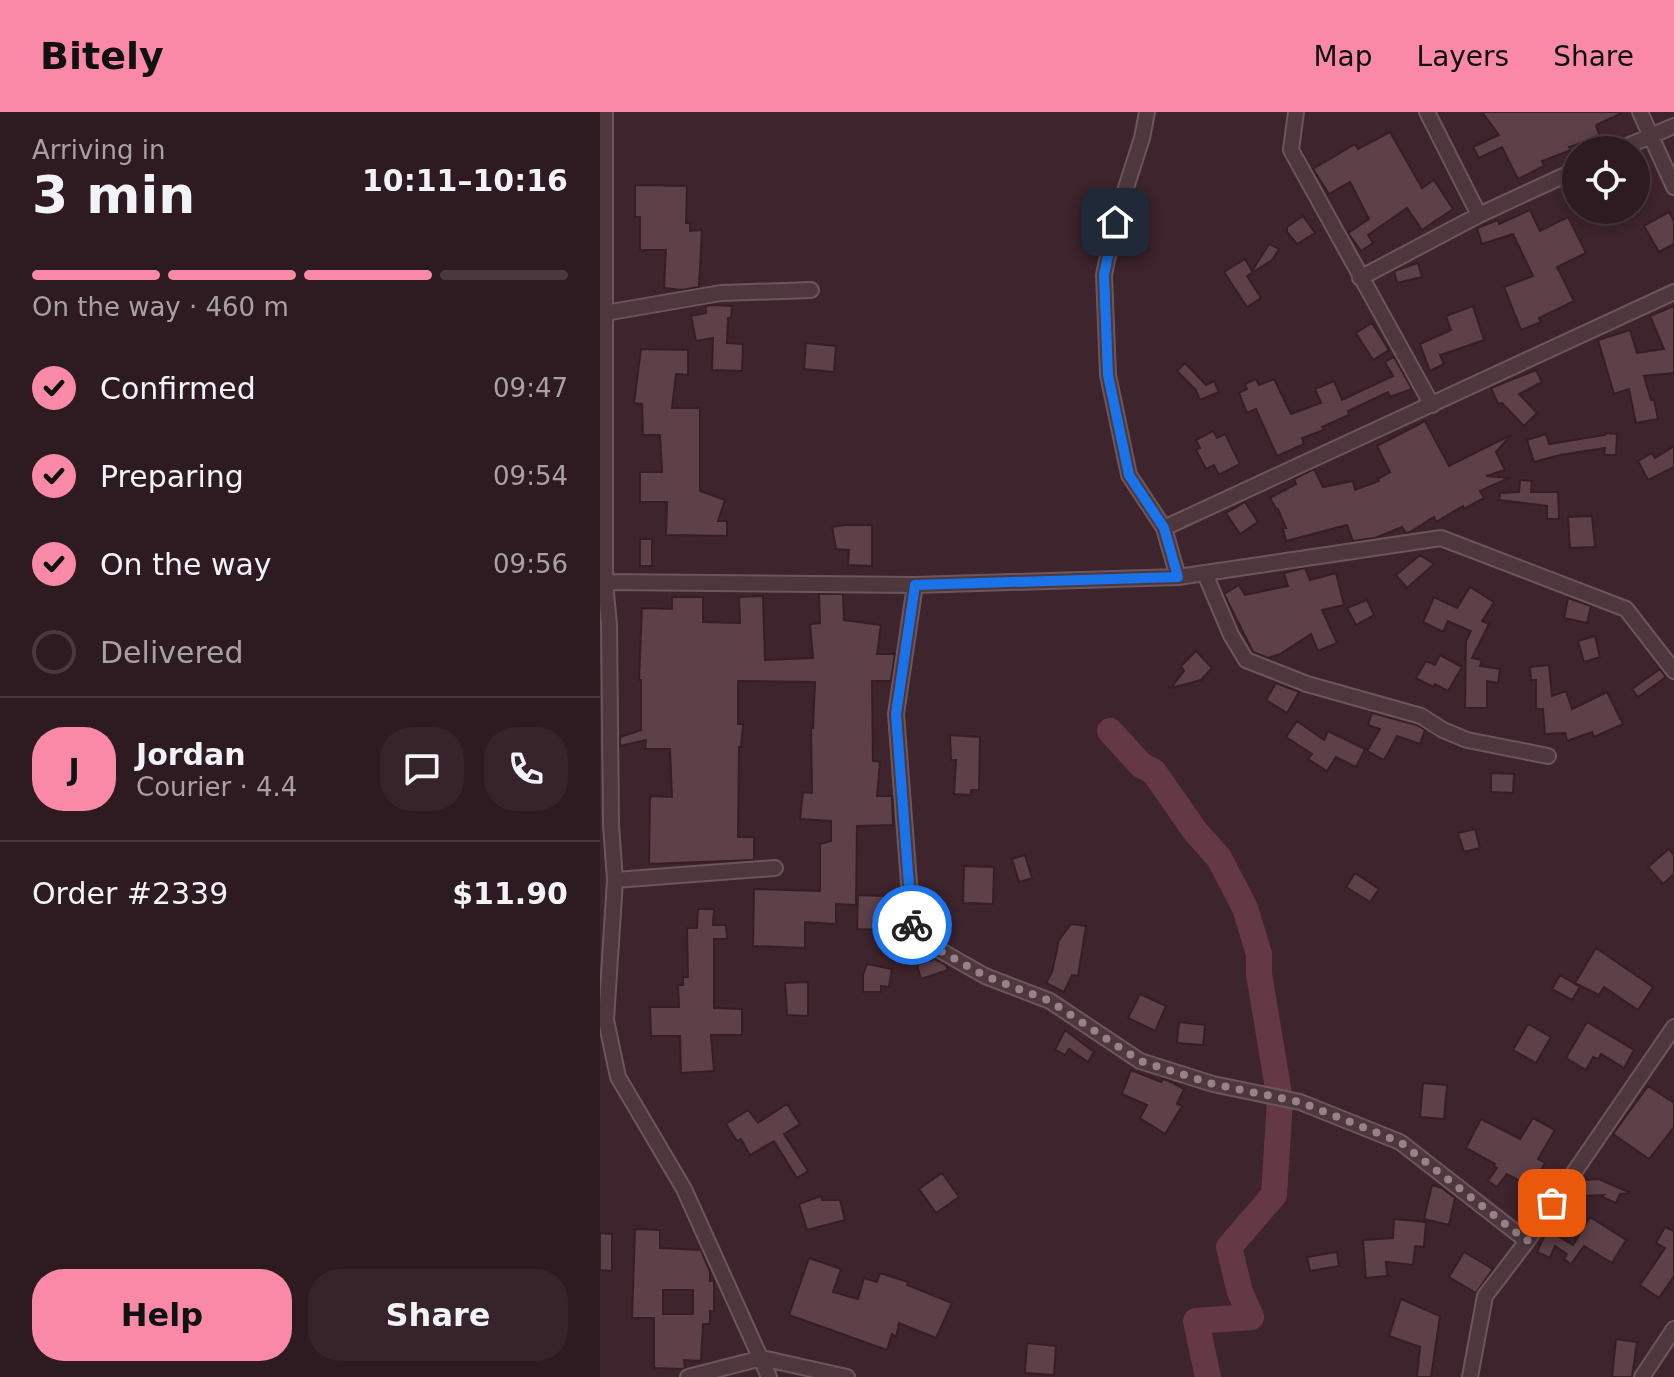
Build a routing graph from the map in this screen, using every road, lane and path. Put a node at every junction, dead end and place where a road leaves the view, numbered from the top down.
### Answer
1 (605, 112) edge
2 (1147, 112) edge
3 (1296, 112) edge
4 (1427, 112) edge
5 (1640, 112) edge
6 (1674, 126) edge
7 (1650, 135) junction
8 (1562, 176) edge
9 (1674, 187) edge
10 (1479, 215) junction
11 (1360, 278) junction
12 (811, 290) dead end
13 (1674, 292) edge
14 (605, 313) junction
15 (1432, 405) junction
16 (1164, 528) junction
17 (1205, 574) junction
18 (1178, 577) junction
19 (605, 582) junction
20 (915, 585) junction
21 (604, 625) edge
22 (1674, 671) edge
23 (1548, 756) dead end
24 (606, 825) edge
25 (775, 868) dead end
26 (615, 880) junction
27 (603, 1020) edge
28 (1674, 1027) edge
29 (1527, 1241) junction
30 (1674, 1329) edge
31 (762, 1358) junction
32 (688, 1377) edge
33 (769, 1377) edge
34 (847, 1377) edge
35 (1470, 1377) edge
36 (1642, 1377) edge

1 - 14 street
2 - 16 street
3 - 11 street
4 - 10 street
5 - 7 street
6 - 7 street
7 - 9 street
8 - 10 street
10 - 11 street
11 - 15 street
12 - 14 street
13 - 15 street
14 - 19 street
15 - 16 street
16 - 18 street
17 - 18 street
17 - 22 street
17 - 23 street
18 - 20 street
19 - 20 street
19 - 21 street
20 - 29 street
21 - 24 street
24 - 26 street
25 - 26 street
26 - 27 street
27 - 31 street
28 - 29 street
29 - 35 street
30 - 36 street
31 - 32 street
31 - 33 street
31 - 34 street

